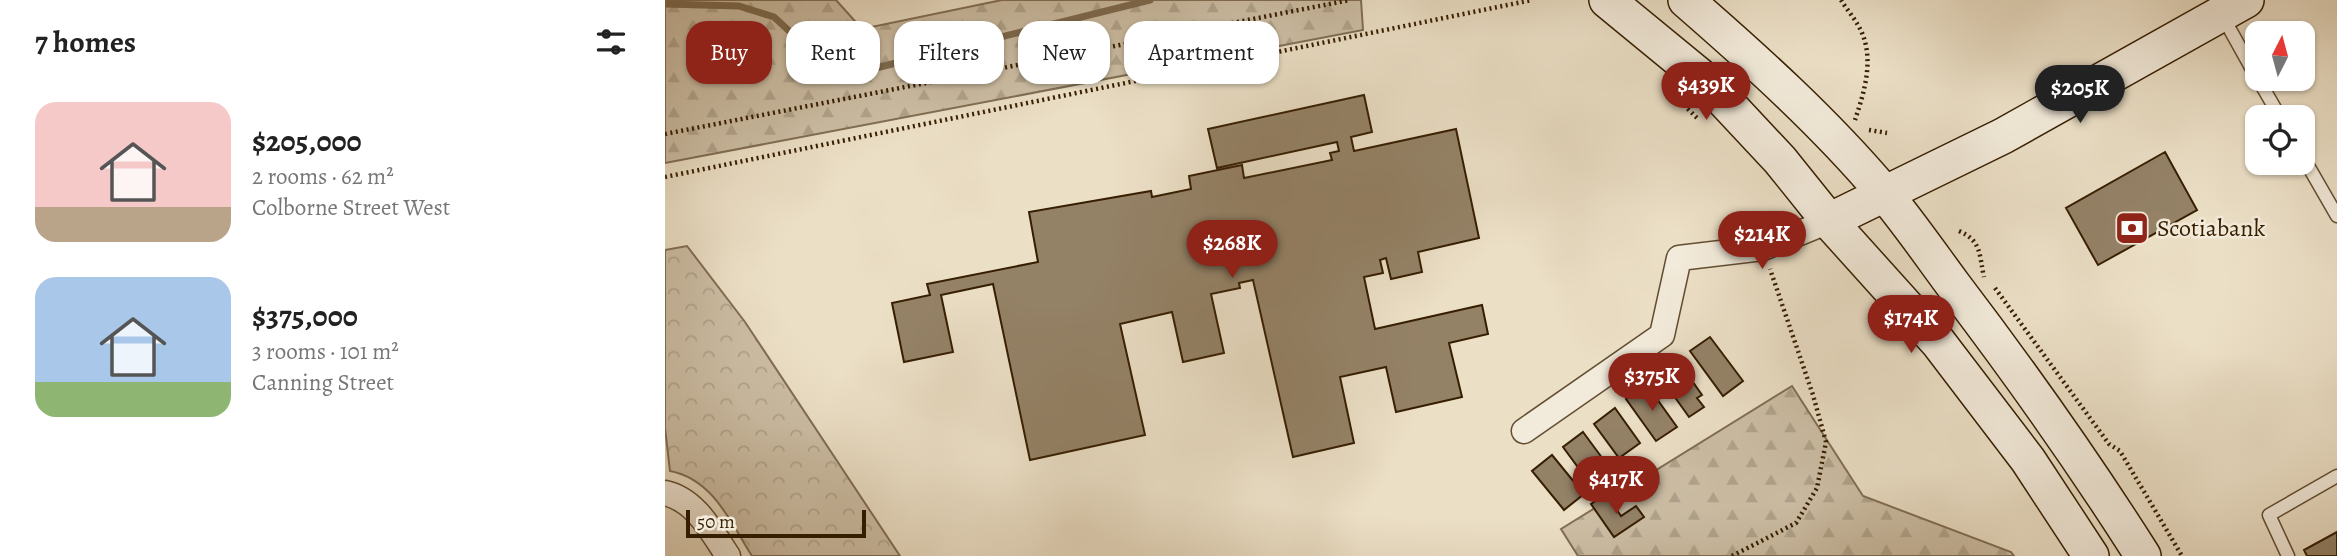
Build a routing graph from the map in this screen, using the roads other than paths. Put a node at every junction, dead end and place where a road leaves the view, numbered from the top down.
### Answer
1 (1607, 0) edge
2 (1686, 0) edge
3 (2227, 5) edge
4 (2245, 47) edge
5 (2313, 175) edge
6 (1884, 193) junction
7 (2337, 216) edge
8 (1829, 220) junction
9 (1524, 431) dead end
10 (2337, 476) edge
11 (665, 493) edge
12 (728, 556) edge
13 (2091, 556) edge
14 (2143, 556) edge
15 (2288, 556) edge

1 - 8 main road
2 - 6 main road
3 - 4 lane
3 - 6 main road
5 - 7 lane
6 - 8 main road
6 - 14 main road
8 - 9 street
8 - 13 main road
10 - 15 lane
11 - 12 street

